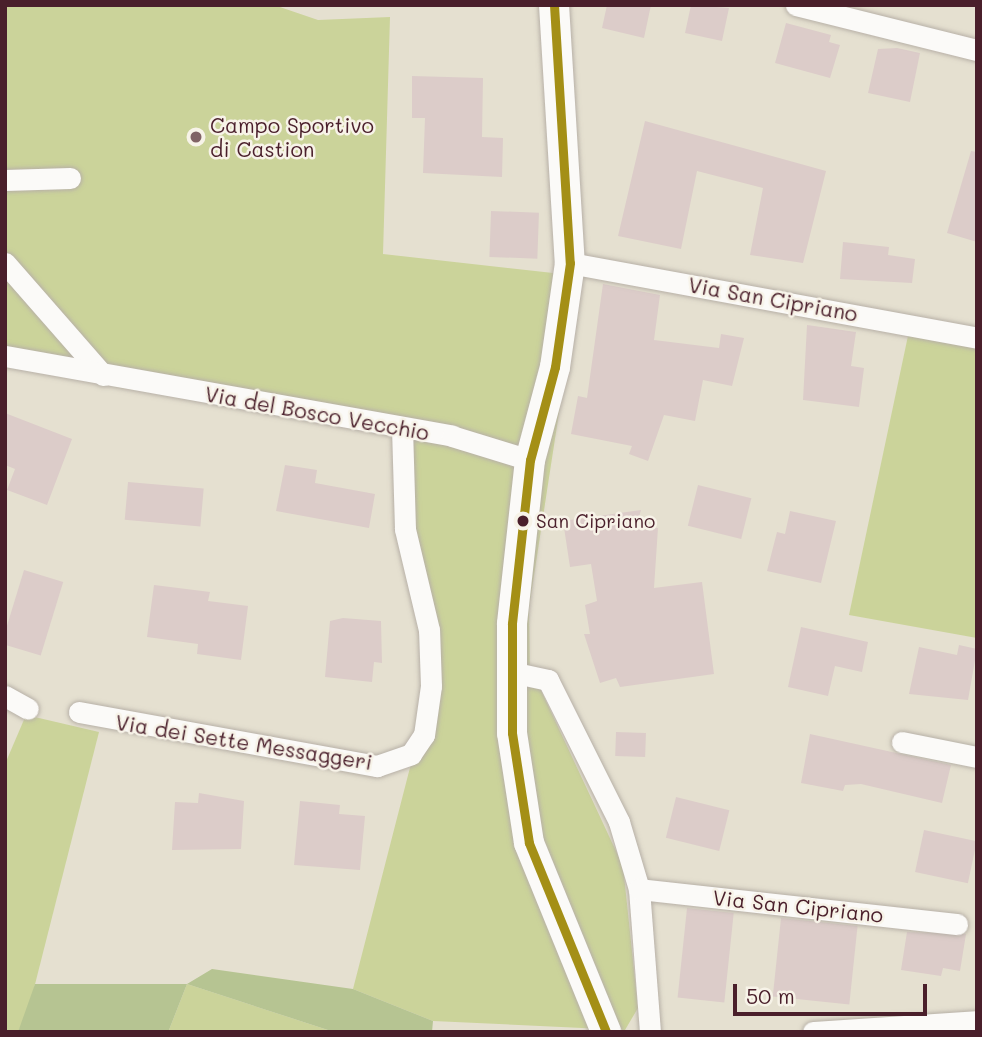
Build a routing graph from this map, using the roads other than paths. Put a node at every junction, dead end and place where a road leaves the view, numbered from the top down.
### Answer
1 (554, 5) edge
2 (796, 5) edge
3 (977, 50) edge
4 (70, 178) dead end
5 (5, 180) edge
6 (5, 263) edge
7 (570, 263) junction
8 (977, 338) edge
9 (5, 356) edge
10 (103, 375) junction
11 (402, 429) junction
12 (530, 460) junction
13 (511, 672) junction
14 (5, 696) edge
15 (28, 709) dead end
16 (79, 712) dead end
17 (902, 742) dead end
18 (977, 757) edge
19 (639, 889) junction
20 (957, 924) dead end
21 (977, 1021) edge
22 (606, 1032) edge
23 (650, 1032) edge
24 (813, 1032) edge

1 - 7 main road
2 - 3 street
4 - 5 street
6 - 10 street
7 - 8 street, Via San Cipriano
7 - 12 main road
9 - 10 street, Via del Bosco Vecchio
10 - 11 street, Via del Bosco Vecchio
11 - 12 street, Via del Bosco Vecchio
11 - 16 street, Via dei Sette Messaggeri
12 - 13 main road
13 - 19 street
13 - 22 main road
14 - 15 street
17 - 18 street
19 - 20 street, Via San Cipriano
19 - 23 street
21 - 24 street

